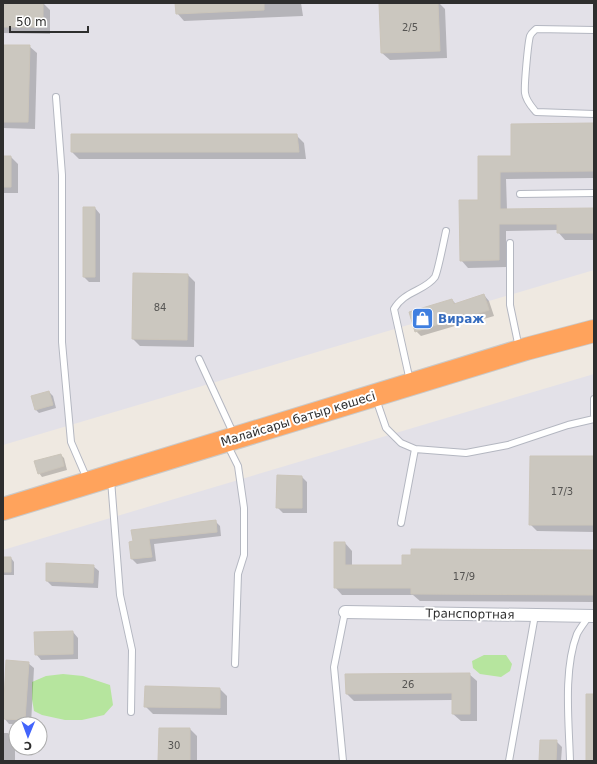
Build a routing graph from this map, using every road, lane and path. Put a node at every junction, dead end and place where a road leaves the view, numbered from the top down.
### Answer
1 (594, 30) edge
2 (56, 97) dead end
3 (594, 114) edge
4 (594, 193) edge
5 (520, 194) dead end
6 (446, 231) dead end
7 (510, 243) dead end
8 (594, 330) edge
9 (519, 351) junction
10 (199, 359) dead end
11 (411, 384) junction
12 (374, 395) junction
13 (594, 399) edge
14 (594, 415) edge
15 (594, 419) edge
16 (230, 440) junction
17 (415, 449) junction
18 (110, 476) junction
19 (89, 483) junction
20 (3, 509) edge
21 (401, 522) dead end
22 (345, 612) joint
23 (534, 615) junction
24 (591, 616) edge
25 (236, 664) dead end
26 (131, 712) dead end
27 (343, 761) edge
28 (509, 761) edge
29 (570, 761) edge

1 - 3 lane
2 - 19 lane
4 - 5 lane
6 - 11 lane
7 - 9 lane
8 - 9 highway, Малайсары батыр көшесі
9 - 11 highway, Малайсары батыр көшесі
10 - 16 lane
11 - 12 highway, Малайсары батыр көшесі
12 - 16 highway, Малайсары батыр көшесі
12 - 17 lane
13 - 14 lane
15 - 17 lane
16 - 18 highway, Малайсары батыр көшесі
16 - 25 lane
17 - 21 lane
18 - 19 highway, Малайсары батыр көшесі
18 - 26 lane
19 - 20 highway, Малайсары батыр көшесі
22 - 23 street, Транспортная
22 - 27 lane
23 - 24 street, Транспортная
23 - 28 lane
24 - 29 lane

